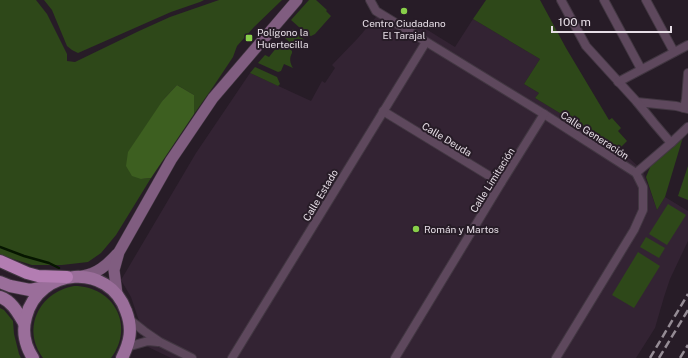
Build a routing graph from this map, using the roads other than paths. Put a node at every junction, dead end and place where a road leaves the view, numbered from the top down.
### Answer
1 (297, 0) edge
2 (370, 0) edge
3 (561, 0) edge
4 (604, 0) edge
5 (646, 0) edge
6 (426, 42) junction
7 (688, 45) edge
8 (674, 52) junction
9 (641, 70) junction
10 (688, 73) edge
11 (618, 82) junction
12 (637, 102) junction
13 (686, 109) edge
14 (383, 111) junction
15 (544, 114) junction
16 (688, 127) edge
17 (671, 143) junction
18 (636, 173) junction
19 (501, 183) junction
20 (119, 252) junction
21 (0, 261) edge
22 (82, 276) junction
23 (67, 277) junction
24 (0, 282) edge
25 (45, 287) junction
26 (117, 294) junction
27 (0, 297) edge
28 (130, 320) junction
29 (24, 323) junction
30 (160, 342) junction
31 (124, 353) edge
32 (33, 358) edge
33 (192, 358) edge
34 (232, 358) edge
35 (395, 358) edge
36 (556, 358) edge

1 - 20 main road
2 - 6 street, Calle Generación
3 - 11 street
4 - 9 street
5 - 8 street
6 - 14 street, Calle Estado
6 - 15 street, Calle Generación
7 - 8 street
8 - 9 street
9 - 11 street
10 - 13 street
11 - 12 street
12 - 13 street
12 - 17 street
14 - 19 street, Calle Deuda
14 - 34 street, Calle Estado
15 - 18 street, Calle Generación
15 - 19 street, Calle Limitación
16 - 17 street
17 - 18 street
18 - 36 street
19 - 35 street, Calle Limitación
20 - 22 main road
20 - 26 main road
21 - 23 highway
22 - 23 main road
22 - 26 main road
23 - 25 main road
24 - 25 main road
25 - 29 main road
26 - 28 main road
27 - 29 main road
28 - 30 street
28 - 31 main road
29 - 32 main road
30 - 31 street
30 - 33 street

